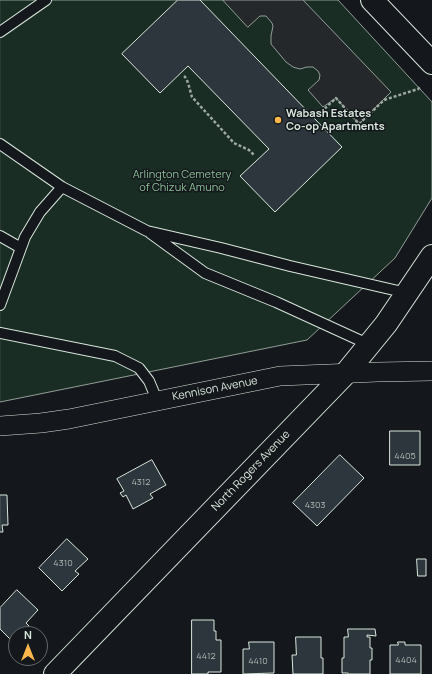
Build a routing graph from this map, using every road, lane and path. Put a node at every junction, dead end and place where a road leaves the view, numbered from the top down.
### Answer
1 (46, 0) edge
2 (372, 0) edge
3 (0, 32) edge
4 (432, 63) edge
5 (184, 76) dead end
6 (421, 86) dead end
7 (321, 112) dead end
8 (0, 144) edge
9 (255, 156) dead end
10 (62, 187) junction
11 (147, 231) junction
12 (0, 236) edge
13 (21, 248) junction
14 (432, 256) edge
15 (407, 293) junction
16 (0, 305) edge
17 (0, 333) edge
18 (370, 345) junction
19 (432, 371) edge
20 (346, 373) junction
21 (157, 400) junction
22 (0, 426) edge
23 (55, 674) edge

1 - 3 lane
2 - 4 street
5 - 9 path
6 - 7 path
8 - 10 lane
10 - 11 lane
10 - 13 lane
11 - 15 lane
11 - 18 lane
12 - 13 lane
13 - 16 lane
14 - 15 street, North Rogers Avenue
15 - 18 street, North Rogers Avenue
17 - 21 lane
18 - 20 street, North Rogers Avenue
19 - 20 street, Kennison Avenue
20 - 21 street, Kennison Avenue
20 - 23 street, North Rogers Avenue
21 - 22 street, Kennison Avenue

